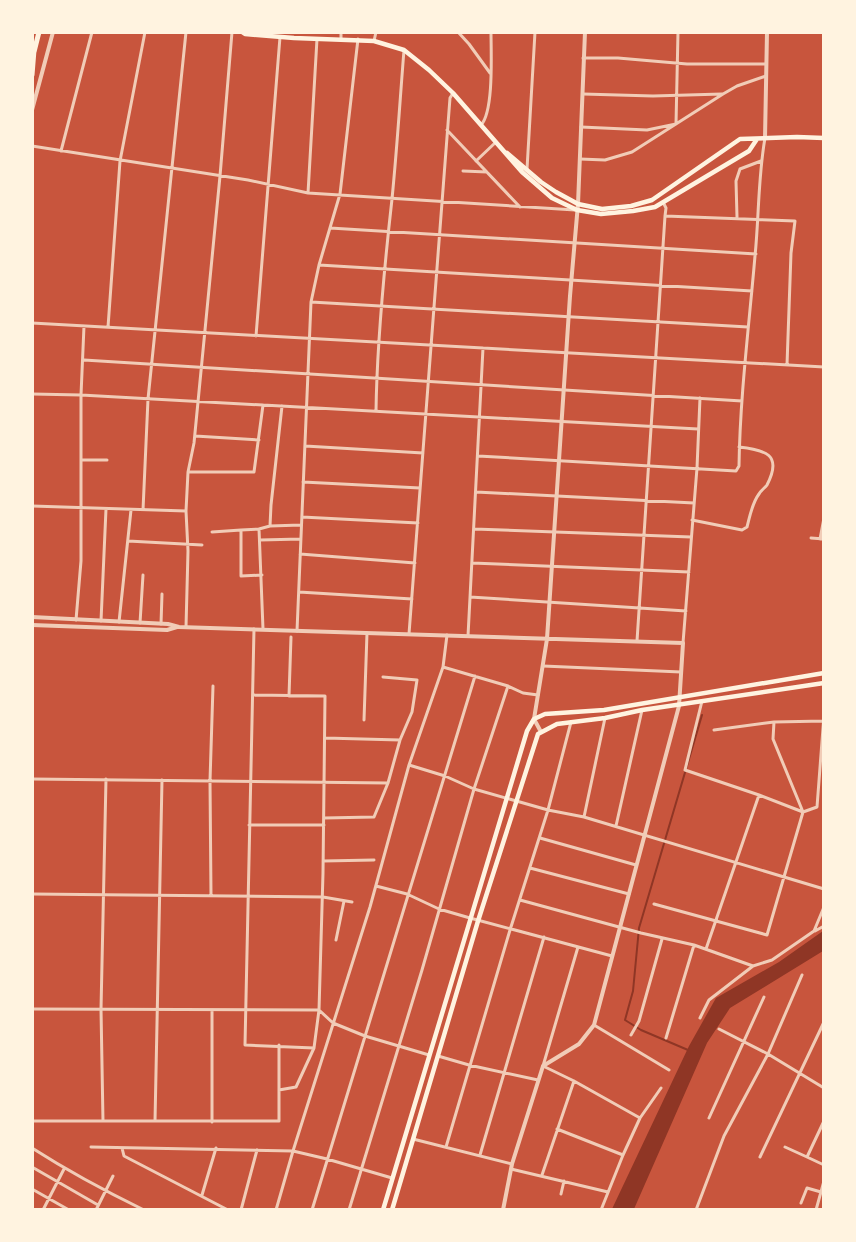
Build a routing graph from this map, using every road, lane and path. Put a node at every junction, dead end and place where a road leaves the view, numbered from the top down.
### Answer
1 (39, 32) edge
2 (53, 32) edge
3 (92, 32) edge
4 (145, 32) edge
5 (186, 32) edge
6 (232, 32) edge
7 (242, 32) edge
8 (341, 32) edge
9 (376, 32) edge
10 (458, 32) edge
11 (491, 32) edge
12 (535, 32) edge
13 (585, 32) edge
14 (678, 32) edge
15 (767, 32) edge
16 (294, 36) edge
17 (280, 37) junction
18 (317, 39) junction
19 (341, 39) junction
20 (358, 39) junction
21 (374, 41) junction
22 (34, 50) junction
23 (404, 50) junction
24 (32, 57) edge
25 (584, 58) junction
26 (677, 63) junction
27 (766, 64) junction
28 (490, 73) junction
29 (32, 75) edge
30 (766, 76) junction
31 (453, 93) junction
32 (583, 94) junction
33 (723, 94) junction
34 (676, 95) junction
35 (32, 110) edge
36 (676, 124) junction
37 (481, 125) junction
38 (581, 128) junction
39 (447, 130) junction
40 (757, 138) junction
41 (765, 138) junction
42 (824, 138) edge
43 (496, 142) junction
44 (32, 146) edge
45 (61, 152) junction
46 (507, 153) junction
47 (580, 158) junction
48 (120, 161) junction
49 (476, 161) junction
50 (761, 161) junction
51 (172, 167) junction
52 (527, 169) junction
53 (463, 171) dead end
54 (488, 172) junction
55 (220, 176) junction
56 (267, 184) junction
57 (308, 193) junction
58 (340, 194) junction
59 (392, 199) junction
60 (441, 202) junction
61 (663, 202) junction
62 (578, 207) junction
63 (520, 208) junction
64 (665, 216) junction
65 (737, 217) junction
66 (758, 218) junction
67 (330, 228) junction
68 (388, 232) junction
69 (439, 235) junction
70 (574, 243) junction
71 (663, 249) junction
72 (756, 254) junction
73 (319, 265) junction
74 (385, 269) junction
75 (436, 272) junction
76 (571, 280) junction
77 (661, 285) junction
78 (752, 291) junction
79 (311, 302) junction
80 (381, 306) junction
81 (434, 309) junction
82 (568, 317) junction
83 (658, 322) junction
84 (32, 323) edge
85 (84, 326) junction
86 (108, 327) junction
87 (748, 327) junction
88 (156, 330) junction
89 (204, 333) junction
90 (256, 336) junction
91 (309, 338) junction
92 (378, 342) junction
93 (431, 345) junction
94 (483, 348) junction
95 (566, 353) junction
96 (656, 358) junction
97 (84, 360) junction
98 (745, 363) junction
99 (153, 364) junction
100 (787, 365) junction
101 (201, 367) junction
102 (824, 367) edge
103 (308, 374) junction
104 (377, 378) junction
105 (428, 381) junction
106 (481, 385) junction
107 (563, 390) junction
108 (32, 394) edge
109 (81, 395) junction
110 (654, 396) junction
111 (700, 398) junction
112 (148, 399) junction
113 (742, 401) junction
114 (198, 402) junction
115 (262, 405) junction
116 (282, 406) junction
117 (306, 408) junction
118 (376, 412) junction
119 (426, 414) junction
120 (480, 417) junction
121 (561, 422) junction
122 (652, 427) junction
123 (698, 429) junction
124 (195, 436) junction
125 (258, 440) junction
126 (305, 446) junction
127 (739, 448) junction
128 (423, 453) junction
129 (478, 456) junction
130 (81, 460) junction
131 (107, 460) dead end
132 (558, 460) junction
133 (648, 466) junction
134 (696, 468) junction
135 (188, 472) junction
136 (303, 482) junction
137 (420, 488) junction
138 (476, 492) junction
139 (556, 496) junction
140 (647, 501) junction
141 (694, 503) junction
142 (32, 506) edge
143 (81, 508) junction
144 (106, 509) junction
145 (131, 510) junction
146 (143, 510) junction
147 (186, 511) junction
148 (302, 517) junction
149 (824, 518) edge
150 (692, 520) junction
151 (418, 523) junction
152 (302, 525) junction
153 (270, 526) junction
154 (259, 529) junction
155 (474, 529) junction
156 (241, 530) junction
157 (212, 532) dead end
158 (554, 532) junction
159 (644, 535) junction
160 (691, 537) junction
161 (811, 538) dead end
162 (301, 539) junction
163 (822, 539) edge
164 (260, 540) junction
165 (128, 541) junction
166 (188, 545) junction
167 (202, 545) dead end
168 (300, 554) junction
169 (415, 562) junction
170 (472, 563) junction
171 (552, 566) junction
172 (642, 570) junction
173 (688, 572) junction
174 (143, 575) dead end
175 (262, 576) junction
176 (299, 592) junction
177 (162, 594) dead end
178 (470, 597) junction
179 (412, 599) junction
180 (549, 602) junction
181 (640, 608) junction
182 (686, 611) junction
183 (32, 617) edge
184 (76, 620) junction
185 (101, 621) junction
186 (119, 622) junction
187 (140, 623) junction
188 (32, 624) edge
189 (161, 624) junction
190 (168, 624) junction
191 (179, 627) junction
192 (186, 627) junction
193 (254, 629) junction
194 (263, 629) junction
195 (167, 630) junction
196 (297, 630) junction
197 (367, 633) junction
198 (409, 634) junction
199 (447, 635) junction
200 (468, 636) junction
201 (291, 637) dead end
202 (547, 639) junction
203 (638, 642) junction
204 (683, 643) junction
205 (542, 666) junction
206 (444, 667) junction
207 (681, 672) junction
208 (824, 673) edge
209 (475, 676) junction
210 (384, 678) dead end
211 (824, 683) edge
212 (213, 686) dead end
213 (508, 686) junction
214 (253, 695) junction
215 (538, 695) junction
216 (290, 696) junction
217 (680, 698) junction
218 (702, 702) junction
219 (678, 706) junction
220 (642, 710) junction
221 (824, 715) edge
222 (604, 718) junction
223 (534, 719) junction
224 (364, 720) dead end
225 (823, 721) edge
226 (571, 722) junction
227 (774, 722) junction
228 (714, 730) dead end
229 (541, 732) junction
230 (324, 738) junction
231 (400, 740) junction
232 (409, 765) junction
233 (445, 776) junction
234 (32, 779) edge
235 (106, 779) junction
236 (162, 780) junction
237 (210, 781) junction
238 (250, 782) junction
239 (324, 782) junction
240 (388, 783) junction
241 (474, 789) junction
242 (759, 795) junction
243 (508, 798) junction
244 (516, 801) junction
245 (548, 810) junction
246 (803, 812) junction
247 (584, 817) junction
248 (324, 818) junction
249 (249, 824) junction
250 (324, 825) junction
251 (616, 826) junction
252 (644, 835) junction
253 (540, 838) junction
254 (374, 860) dead end
255 (323, 861) junction
256 (735, 862) junction
257 (636, 865) junction
258 (530, 868) junction
259 (785, 877) junction
260 (376, 886) junction
261 (824, 889) edge
262 (32, 894) edge
263 (104, 894) junction
264 (160, 894) junction
265 (211, 894) junction
266 (407, 894) junction
267 (629, 894) junction
268 (248, 895) junction
269 (323, 897) junction
270 (520, 900) junction
271 (344, 901) junction
272 (352, 902) dead end
273 (654, 904) dead end
274 (824, 907) edge
275 (439, 909) junction
276 (470, 918) junction
277 (478, 920) junction
278 (715, 920) junction
279 (824, 926) edge
280 (619, 928) junction
281 (510, 930) junction
282 (814, 931) junction
283 (544, 937) junction
284 (662, 939) junction
285 (336, 940) dead end
286 (694, 945) junction
287 (578, 947) junction
288 (706, 949) junction
289 (612, 956) junction
290 (753, 966) junction
291 (802, 975) dead end
292 (764, 997) dead end
293 (32, 1009) edge
294 (101, 1009) junction
295 (157, 1010) junction
296 (212, 1010) junction
297 (245, 1010) junction
298 (319, 1010) junction
299 (700, 1018) dead end
300 (824, 1022) edge
301 (333, 1023) junction
302 (594, 1025) junction
303 (719, 1029) dead end
304 (365, 1036) junction
305 (631, 1036) dead end
306 (666, 1038) dead end
307 (743, 1041) junction
308 (279, 1045) junction
309 (398, 1046) junction
310 (314, 1048) junction
311 (768, 1054) junction
312 (429, 1055) junction
313 (437, 1056) junction
314 (469, 1065) junction
315 (542, 1066) junction
316 (669, 1070) dead end
317 (505, 1073) junction
318 (800, 1074) junction
319 (538, 1080) junction
320 (574, 1081) junction
321 (660, 1088) dead end
322 (824, 1088) edge
323 (279, 1090) junction
324 (640, 1118) junction
325 (709, 1118) dead end
326 (156, 1120) junction
327 (32, 1121) edge
328 (103, 1121) junction
329 (824, 1121) edge
330 (212, 1122) junction
331 (557, 1129) junction
332 (413, 1139) junction
333 (91, 1147) dead end
334 (446, 1147) junction
335 (785, 1147) dead end
336 (32, 1148) edge
337 (122, 1148) junction
338 (216, 1148) junction
339 (257, 1150) junction
340 (292, 1151) junction
341 (480, 1156) junction
342 (623, 1156) junction
343 (760, 1157) dead end
344 (807, 1157) junction
345 (327, 1159) junction
346 (512, 1164) junction
347 (824, 1165) edge
348 (32, 1167) edge
349 (64, 1168) junction
350 (361, 1169) junction
351 (511, 1169) junction
352 (113, 1176) dead end
353 (542, 1176) junction
354 (392, 1178) junction
355 (564, 1181) junction
356 (824, 1181) edge
357 (57, 1182) junction
358 (32, 1189) edge
359 (105, 1192) junction
360 (608, 1192) junction
361 (821, 1192) junction
362 (561, 1194) dead end
363 (202, 1195) junction
364 (49, 1198) junction
365 (801, 1203) dead end
366 (98, 1205) junction
367 (43, 1210) edge
368 (69, 1210) edge
369 (96, 1210) edge
370 (144, 1210) edge
371 (228, 1210) edge
372 (241, 1210) edge
373 (276, 1210) edge
374 (312, 1210) edge
375 (349, 1210) edge
376 (383, 1210) edge
377 (392, 1210) edge
378 (503, 1210) edge
379 (601, 1210) edge
380 (696, 1210) edge
381 (816, 1210) edge

1 - 22 main road
2 - 35 street
3 - 45 street
4 - 48 street
5 - 51 street
6 - 55 street
7 - 17 main road
8 - 19 street
9 - 21 street
10 - 28 street
11 - 28 street
12 - 52 street
13 - 25 street
14 - 26 street
15 - 27 street
16 - 17 main road
16 - 18 main road
17 - 56 street
18 - 19 main road
18 - 57 street
19 - 20 main road
20 - 21 main road
20 - 58 street
21 - 23 main road
22 - 24 main road
22 - 29 main road
23 - 31 main road
23 - 59 street
25 - 26 street
25 - 32 street
26 - 27 street
26 - 34 street
27 - 30 street
28 - 37 street
30 - 33 street
30 - 41 street
31 - 37 main road
31 - 39 street
32 - 34 street
32 - 38 street
33 - 34 street
33 - 36 street
34 - 36 street
36 - 38 street
36 - 47 street
37 - 43 main road
38 - 47 street
39 - 49 street
39 - 60 street
40 - 41 main road
40 - 61 main road
40 - 62 main road
41 - 42 main road
41 - 50 street
43 - 46 main road
43 - 49 street
44 - 45 street
45 - 48 street
46 - 52 main road
46 - 62 main road
47 - 62 street
48 - 51 street
48 - 86 street
49 - 54 street
50 - 65 street
50 - 66 street
51 - 55 street
51 - 88 street
52 - 62 main road
53 - 54 street
54 - 63 street
55 - 56 street
55 - 89 street
56 - 57 street
56 - 90 street
57 - 58 street
58 - 59 street
58 - 67 street
59 - 60 street
59 - 68 street
60 - 63 street
60 - 69 street
61 - 62 main road
61 - 64 street
62 - 63 street
62 - 70 street
64 - 65 street
64 - 71 street
65 - 66 street
66 - 72 street
66 - 100 street
67 - 68 street
67 - 73 street
68 - 69 street
68 - 74 street
69 - 70 street
69 - 75 street
70 - 71 street
70 - 76 street
71 - 72 street
71 - 77 street
72 - 78 street
73 - 74 street
73 - 79 street
74 - 75 street
74 - 80 street
75 - 76 street
75 - 81 street
76 - 77 street
76 - 82 street
77 - 78 street
77 - 83 street
78 - 87 street
79 - 80 street
79 - 91 street
80 - 81 street
80 - 92 street
81 - 82 street
81 - 93 street
82 - 83 street
82 - 95 street
83 - 87 street
83 - 96 street
84 - 85 street
85 - 86 street
85 - 97 street
86 - 88 street
87 - 98 street
88 - 89 street
88 - 99 street
89 - 90 street
89 - 101 street
90 - 91 street
91 - 92 street
91 - 103 street
92 - 93 street
92 - 104 street
93 - 94 street
93 - 105 street
94 - 95 street
94 - 106 street
95 - 96 street
95 - 107 street
96 - 98 street
96 - 110 street
97 - 99 street
97 - 109 street
98 - 100 street
98 - 113 street
99 - 101 street
99 - 112 street
100 - 102 street
101 - 103 street
101 - 114 street
103 - 104 street
103 - 117 street
104 - 105 street
104 - 118 street
105 - 106 street
105 - 119 street
106 - 107 street
106 - 120 street
107 - 110 street
107 - 121 street
108 - 109 street
109 - 112 street
109 - 130 street
110 - 111 street
110 - 122 street
111 - 113 street
111 - 123 street
112 - 114 street
112 - 146 street
113 - 127 street
114 - 115 street
114 - 124 street
115 - 116 street
115 - 125 street
116 - 117 street
116 - 153 street
117 - 118 street
117 - 126 street
118 - 119 street
119 - 120 street
119 - 128 street
120 - 121 street
120 - 129 street
121 - 122 street
121 - 132 street
122 - 123 street
122 - 133 street
123 - 134 street
124 - 125 street
124 - 135 street
125 - 135 street
126 - 128 street
126 - 136 street
127 - 134 street
127 - 150 street
128 - 137 street
129 - 132 street
129 - 138 street
130 - 131 street
130 - 143 street
132 - 133 street
132 - 139 street
133 - 134 street
133 - 140 street
134 - 141 street
135 - 147 street
136 - 137 street
136 - 148 street
137 - 151 street
138 - 139 street
138 - 155 street
139 - 140 street
139 - 158 street
140 - 141 street
140 - 159 street
141 - 150 street
142 - 143 street
143 - 144 street
143 - 184 street
144 - 145 street
144 - 185 street
145 - 146 street
145 - 165 street
146 - 147 street
147 - 166 street
148 - 151 street
148 - 152 street
149 - 163 street
150 - 160 street
151 - 169 street
152 - 153 street
152 - 162 street
153 - 154 street
154 - 156 street
154 - 164 street
155 - 158 street
155 - 170 street
156 - 157 street
156 - 175 street
158 - 159 street
158 - 171 street
159 - 160 street
159 - 172 street
160 - 173 street
161 - 163 street
162 - 164 street
162 - 168 street
164 - 175 street
165 - 166 street
165 - 186 street
166 - 167 street
166 - 192 street
168 - 169 street
168 - 176 street
169 - 179 street
170 - 171 street
170 - 178 street
171 - 172 street
171 - 180 street
172 - 173 street
172 - 181 street
173 - 182 street
174 - 187 street
175 - 194 street
176 - 179 street
176 - 196 street
177 - 189 street
178 - 180 street
178 - 200 street
179 - 198 street
180 - 181 street
180 - 202 street
181 - 182 street
181 - 203 street
182 - 204 street
183 - 184 street
184 - 185 street
185 - 186 street
186 - 187 street
187 - 189 street
188 - 195 street
189 - 190 street
190 - 191 street
190 - 195 street
191 - 192 street
191 - 195 street
192 - 193 street
193 - 194 street
193 - 214 street
194 - 196 street
196 - 197 street
197 - 198 street
197 - 224 street
198 - 199 street
199 - 200 street
199 - 206 street
200 - 202 street
201 - 216 street
202 - 203 street
202 - 205 street
203 - 204 street
204 - 207 street
205 - 207 street
205 - 215 street
206 - 209 street
206 - 232 street
207 - 217 street
208 - 217 main road
209 - 213 street
209 - 233 street
210 - 231 street
211 - 218 main road
212 - 237 street
213 - 215 street
213 - 241 street
214 - 216 street
214 - 238 street
215 - 223 street
216 - 230 street
217 - 219 street
217 - 223 main road
218 - 219 main road
218 - 242 street
219 - 220 main road
219 - 252 street
220 - 222 main road
220 - 251 street
221 - 225 street
222 - 226 main road
222 - 247 street
223 - 229 street
223 - 243 main road
225 - 227 street
225 - 246 street
226 - 229 main road
226 - 245 street
227 - 228 street
227 - 246 street
229 - 244 main road
230 - 231 street
230 - 239 street
231 - 240 street
232 - 233 street
232 - 260 street
233 - 241 street
233 - 266 street
234 - 235 street
235 - 236 street
235 - 263 street
236 - 237 street
236 - 264 street
237 - 238 street
237 - 265 street
238 - 239 street
238 - 249 street
239 - 240 street
239 - 248 street
240 - 248 street
241 - 243 street
241 - 275 street
242 - 246 street
242 - 256 street
243 - 244 street
243 - 276 main road
244 - 245 street
244 - 277 main road
245 - 247 street
245 - 253 street
246 - 259 street
247 - 251 street
248 - 250 street
249 - 250 street
249 - 268 street
250 - 255 street
251 - 252 street
252 - 256 street
252 - 257 street
253 - 257 street
253 - 258 street
254 - 255 street
255 - 269 street
256 - 259 street
256 - 278 street
257 - 267 street
258 - 267 street
258 - 270 street
259 - 261 street
259 - 278 street
260 - 266 street
260 - 301 street
262 - 263 street
263 - 264 street
263 - 294 street
264 - 265 street
264 - 295 street
265 - 268 street
266 - 275 street
266 - 304 street
267 - 280 street
268 - 269 street
268 - 297 street
269 - 271 street
269 - 298 street
270 - 280 street
270 - 281 street
271 - 272 street
271 - 285 street
273 - 278 street
274 - 282 street
275 - 276 street
275 - 309 street
276 - 277 street
276 - 312 main road
277 - 281 street
277 - 313 main road
278 - 288 street
279 - 282 street
280 - 284 street
280 - 289 street
281 - 283 street
281 - 314 street
282 - 290 street
283 - 287 street
283 - 317 street
284 - 286 street
284 - 305 street
286 - 288 street
286 - 306 street
287 - 289 street
287 - 315 street
288 - 290 street
289 - 302 street
290 - 299 street
291 - 311 street
292 - 307 street
293 - 294 street
294 - 295 street
294 - 328 street
295 - 296 street
295 - 326 street
296 - 297 street
296 - 330 street
297 - 298 street
297 - 308 street
298 - 301 street
298 - 310 street
300 - 318 street
301 - 304 street
301 - 340 street
302 - 315 street
302 - 316 street
303 - 307 street
304 - 309 street
304 - 345 street
307 - 311 street
307 - 325 street
308 - 310 street
308 - 323 street
309 - 312 street
309 - 350 street
310 - 323 street
311 - 318 street
311 - 380 street
312 - 354 main road
313 - 314 street
313 - 332 main road
314 - 317 street
314 - 334 street
315 - 319 street
315 - 320 street
317 - 319 street
317 - 341 street
318 - 322 street
318 - 343 street
319 - 346 street
320 - 324 street
320 - 331 street
321 - 324 street
323 - 330 street
324 - 342 street
326 - 328 street
326 - 330 street
327 - 328 street
329 - 344 street
331 - 342 street
331 - 353 street
332 - 334 street
332 - 377 main road
333 - 337 street
334 - 341 street
335 - 344 street
336 - 349 street
337 - 338 street
337 - 363 street
338 - 339 street
338 - 363 street
339 - 340 street
339 - 372 street
340 - 345 street
340 - 373 street
341 - 346 street
342 - 360 street
344 - 347 street
345 - 350 street
345 - 374 street
346 - 351 street
348 - 357 street
349 - 357 street
349 - 359 street
350 - 354 street
350 - 375 street
351 - 353 street
351 - 378 street
352 - 359 street
353 - 355 street
354 - 376 main road
355 - 360 street
355 - 362 street
356 - 361 street
357 - 364 street
357 - 366 street
358 - 364 street
359 - 366 street
359 - 370 street
360 - 379 street
361 - 365 street
361 - 381 street
363 - 371 street
364 - 367 street
364 - 368 street
366 - 369 street

